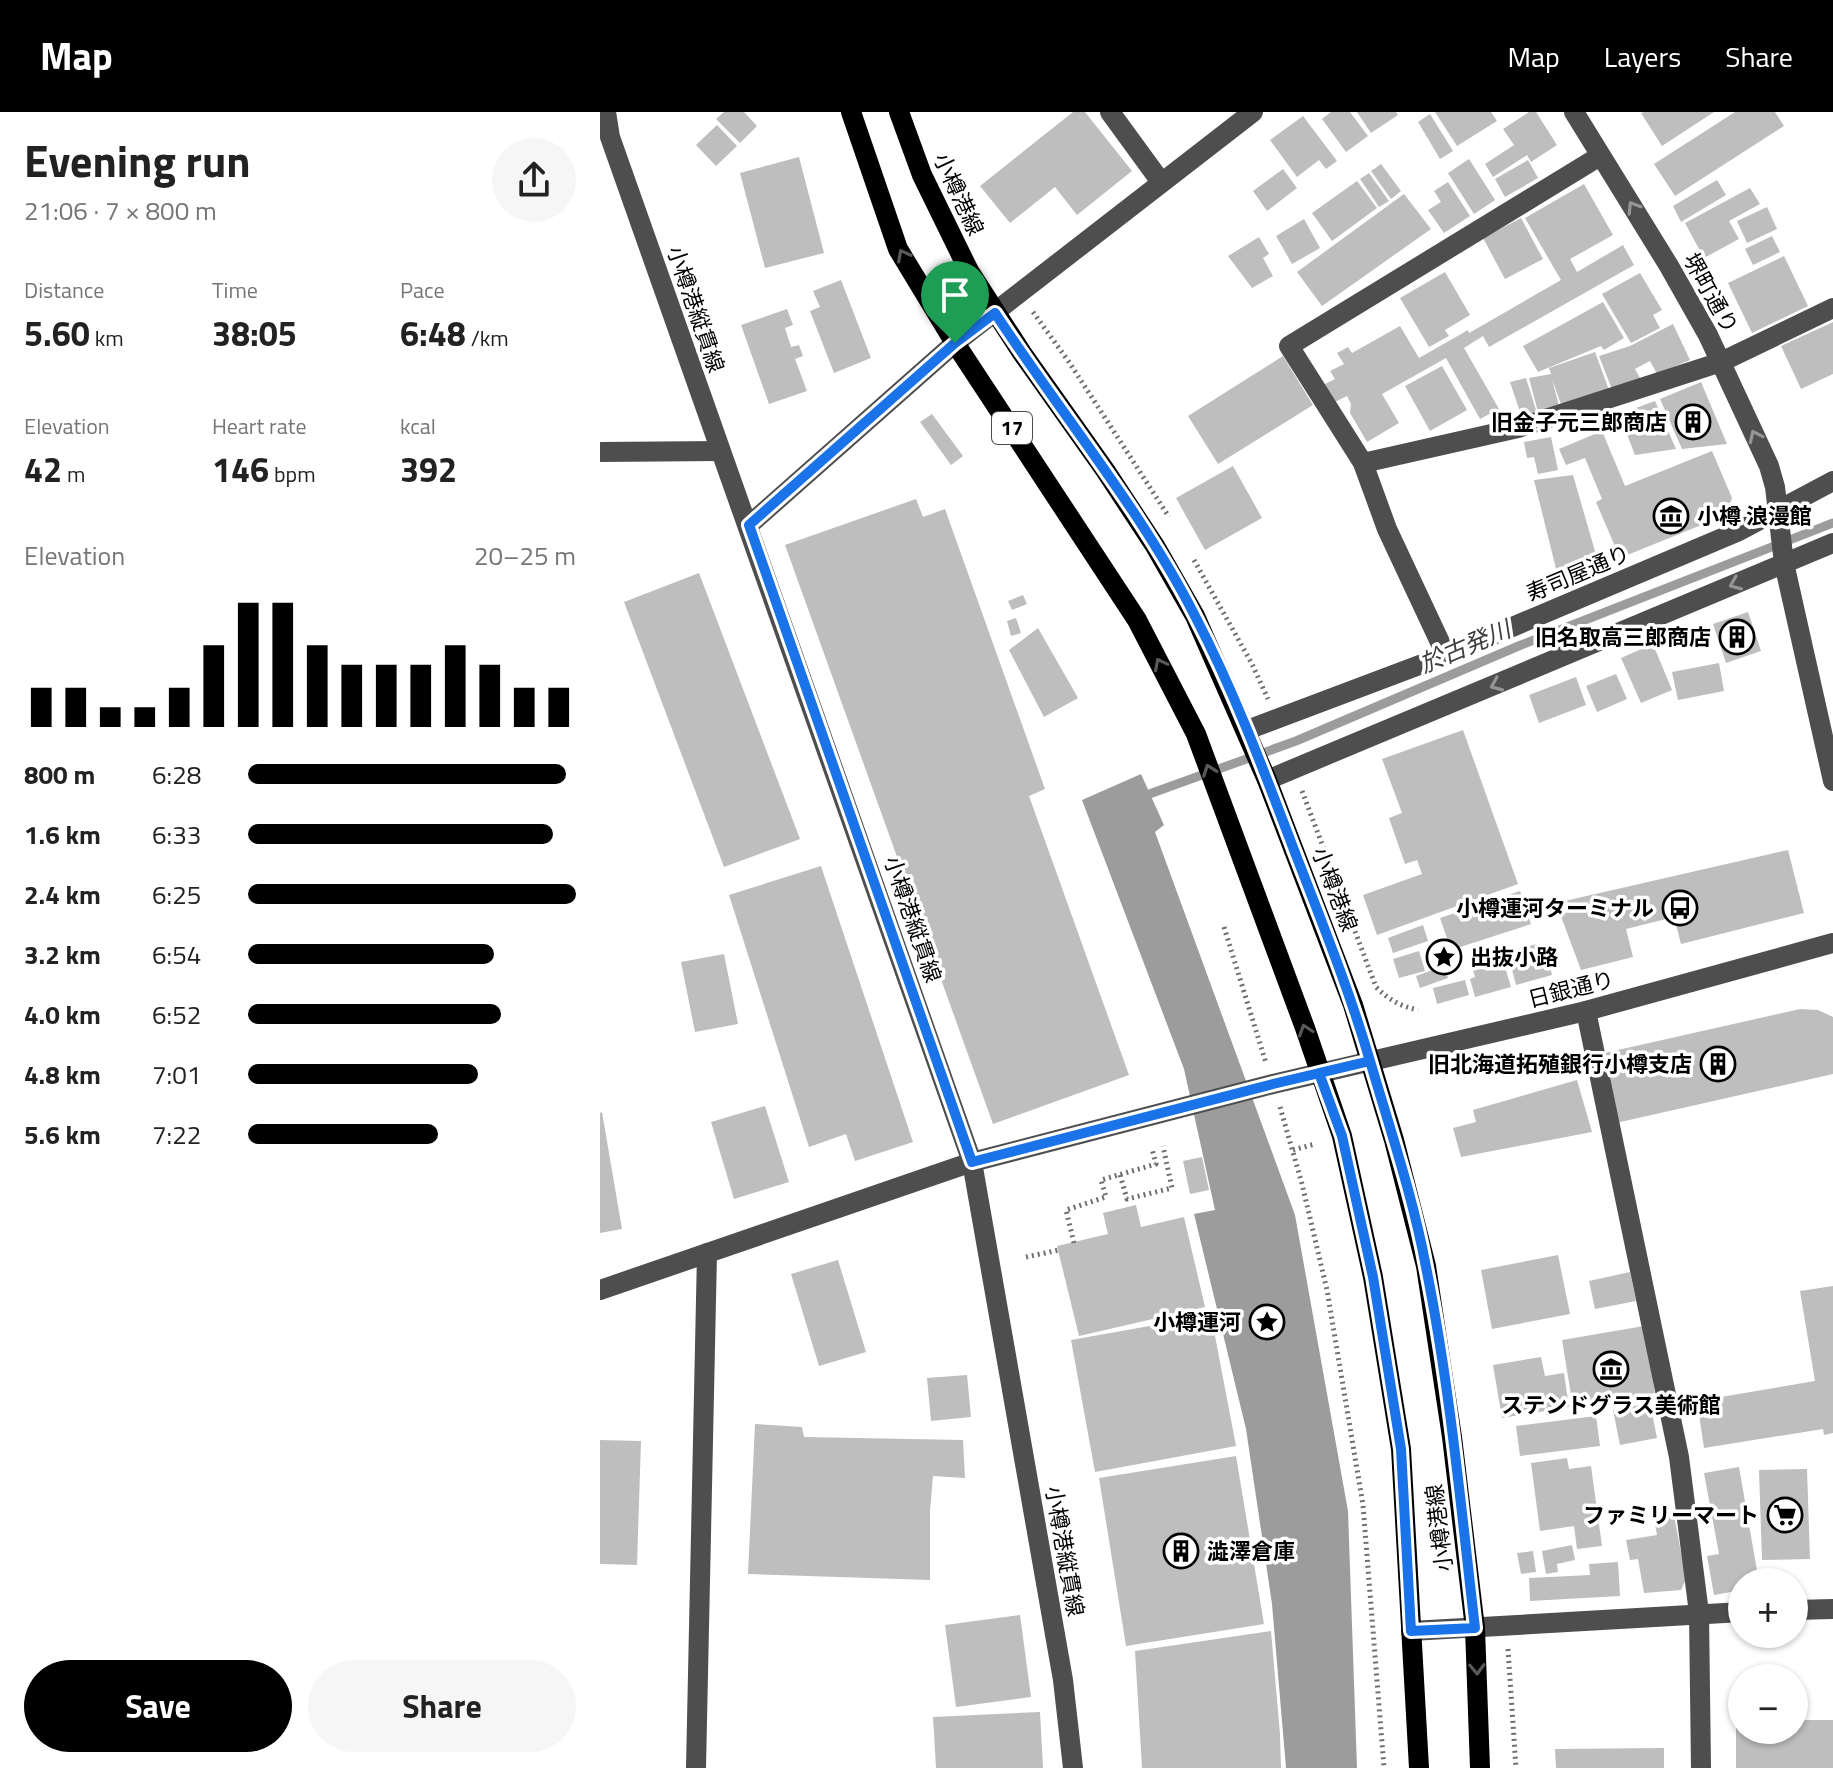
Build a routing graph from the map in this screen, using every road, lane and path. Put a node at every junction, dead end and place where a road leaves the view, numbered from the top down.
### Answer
1 (606, 112) edge
2 (851, 112) edge
3 (899, 112) edge
4 (1110, 112) edge
5 (1253, 112) edge
6 (1574, 112) edge
7 (1600, 156) junction
8 (1161, 182) junction
9 (1833, 308) edge
10 (995, 313) junction
11 (955, 343) junction
12 (1721, 362) junction
13 (720, 451) junction
14 (600, 452) edge
15 (1363, 463) junction
16 (1833, 481) edge
17 (1777, 510) junction
18 (749, 525) junction
19 (1833, 543) edge
20 (1784, 563) junction
21 (1446, 655) junction
22 (1247, 730) junction
23 (1294, 769) junction
24 (1267, 780) junction
25 (1833, 781) edge
26 (1224, 927) dead end
27 (1833, 943) edge
28 (1418, 1010) dead end
29 (1586, 1011) junction
30 (1370, 1061) junction
31 (1319, 1073) junction
32 (1268, 1086) junction
33 (1315, 1144) dead end
34 (1163, 1146) dead end
35 (1152, 1149) dead end
36 (1293, 1150) junction
37 (972, 1162) junction
38 (1120, 1175) junction
39 (1074, 1243) dead end
40 (1059, 1250) dead end
41 (707, 1253) junction
42 (1026, 1257) dead end
43 (600, 1290) edge
44 (1833, 1609) edge
45 (1808, 1610) edge
46 (1728, 1612) edge
47 (1699, 1613) junction
48 (1475, 1628) junction
49 (1411, 1631) junction
50 (1508, 1641) dead end
51 (696, 1768) edge
52 (1073, 1768) edge
53 (1384, 1768) edge
54 (1419, 1768) edge
55 (1480, 1768) edge
56 (1516, 1768) edge
57 (1701, 1768) edge

1 - 13 street, 小樽港縦貫線
11 -> 2 main road, 小樽港線 / 17
3 - 10 main road, 小樽港線 / 17
4 - 8 street
5 - 8 street
6 - 7 street, 堺町通り
12 -> 7 street, 堺町通り
7 - 15 street
8 - 10 street
9 - 12 street
10 - 11 street
10 - 22 main road, 小樽港線 / 17
11 - 18 street
31 -> 11 main road, 小樽港線 / 17
12 - 15 street
17 -> 12 street, 堺町通り
13 - 14 street
13 - 18 street, 小樽港縦貫線
15 - 21 street
16 - 17 street, 寿司屋通り
17 - 20 street, 堺町通り
17 - 21 street, 寿司屋通り
18 - 37 street, 小樽港縦貫線
19 - 20 street
20 -> 23 street
20 - 25 street, 堺町通り
21 - 22 street, 寿司屋通り
22 - 24 main road, 小樽港線 / 17
23 - 24 street
23 - 28 path
24 - 30 main road, 小樽港線 / 17
26 - 32 path
27 - 29 street, 日銀通り
29 - 30 street, 日銀通り
29 - 47 street
30 - 31 street, 日銀通り
30 - 48 main road, 小樽港線 / 17
31 - 32 street, 日銀通り
31 - 49 main road, 小樽港線 / 17
32 - 36 path
32 - 37 street, 日銀通り
33 - 36 path
34 - 38 path
35 - 38 path
36 - 53 path
37 - 41 street, 日銀通り
37 - 52 street, 小樽港縦貫線
38 - 39 path
40 - 42 path
41 - 43 street, 日銀通り
41 - 51 street
44 - 45 street
46 - 47 street
47 - 48 street
47 - 57 street
48 - 49 street
48 -> 55 main road, 小樽港線 / 17
49 - 54 main road, 小樽港線 / 17
50 - 56 path

